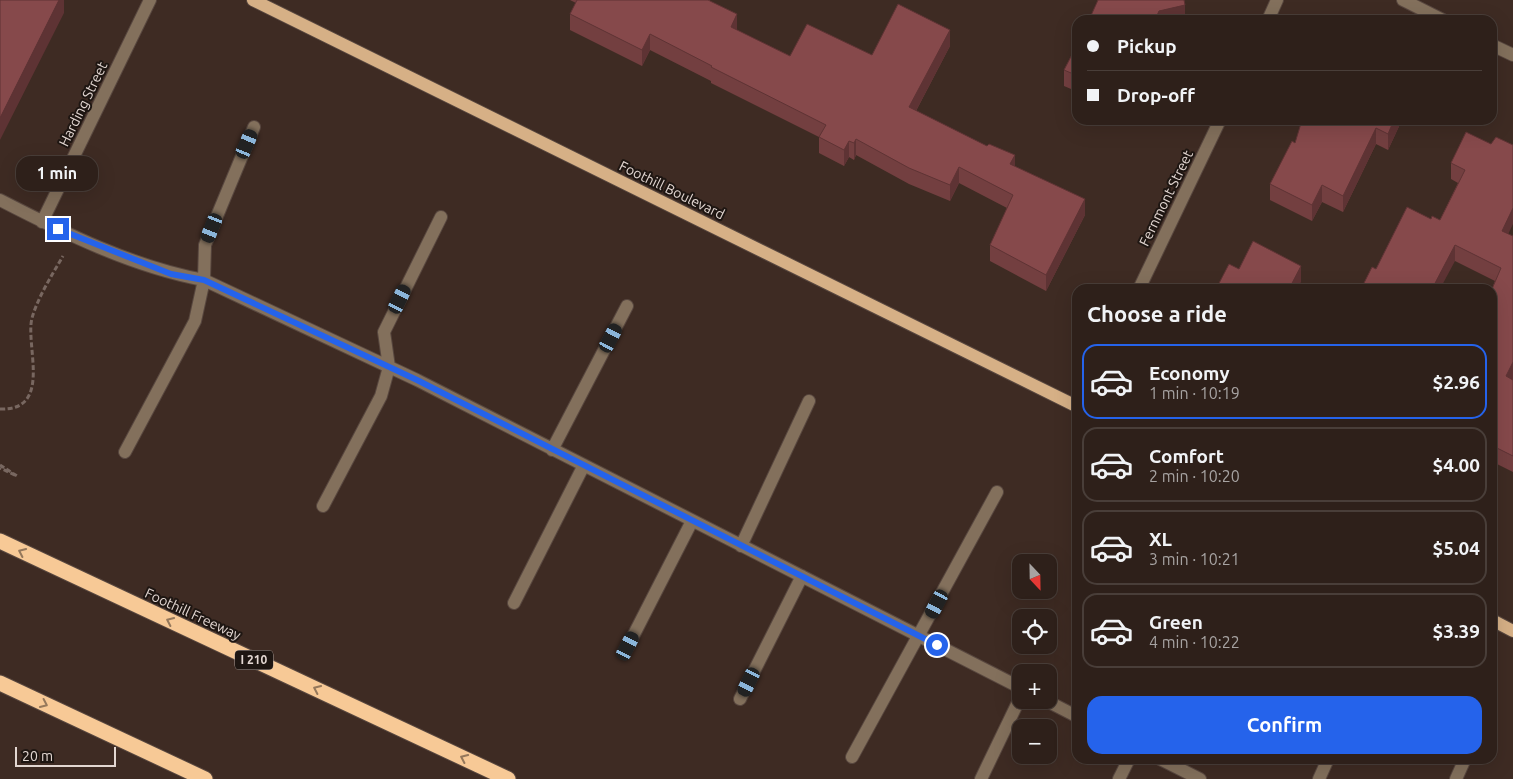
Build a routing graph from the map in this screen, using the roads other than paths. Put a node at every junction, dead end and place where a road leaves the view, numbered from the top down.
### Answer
1 (150, 0) edge
2 (253, 0) edge
3 (1277, 0) edge
4 (1403, 0) edge
5 (1270, 15) edge
6 (1433, 15) edge
7 (1497, 47) edge
8 (1513, 55) edge
9 (1218, 125) edge
10 (254, 127) dead end
11 (0, 200) edge
12 (441, 217) dead end
13 (42, 222) junction
14 (204, 280) junction
15 (1141, 284) edge
16 (627, 306) dead end
17 (389, 367) junction
18 (809, 401) dead end
19 (1072, 404) edge
20 (552, 450) junction
21 (125, 452) dead end
22 (584, 465) junction
23 (998, 492) dead end
24 (323, 506) dead end
25 (692, 521) junction
26 (0, 541) edge
27 (741, 546) junction
28 (802, 576) junction
29 (514, 603) dead end
30 (1497, 623) edge
31 (1513, 631) edge
32 (920, 636) junction
33 (628, 646) dead end
34 (0, 683) edge
35 (1012, 683) edge
36 (740, 699) dead end
37 (1057, 706) edge
38 (1015, 709) edge
39 (1072, 713) edge
40 (852, 757) dead end
41 (1126, 764) edge
42 (1170, 764) edge
43 (1326, 764) edge
44 (1463, 764) edge
45 (205, 779) edge
46 (508, 779) edge
47 (980, 779) edge
48 (1119, 779) edge
49 (1200, 779) edge
50 (1319, 779) edge
51 (1456, 779) edge

1 - 13 street, Harding Street
2 - 19 main road, Foothill Boulevard
3 - 5 street
4 - 6 street
7 - 8 street
9 - 15 street, Fernmont Street
10 - 14 street
11 - 13 street
12 - 17 street
13 - 14 street
14 - 17 street
14 - 21 street
16 - 20 street
17 - 20 street
17 - 24 street
18 - 27 street
20 - 22 street
22 - 25 street
22 - 29 street
23 - 32 street
25 - 27 street
25 - 33 street
46 -> 26 highway, Foothill Freeway / I 210
27 - 28 street
28 - 32 street
28 - 36 street
30 - 31 main road
32 - 35 street
32 - 40 street
34 -> 45 highway
37 - 39 street
38 - 47 street
41 - 48 street
42 - 49 street
43 - 50 street
44 - 51 street

